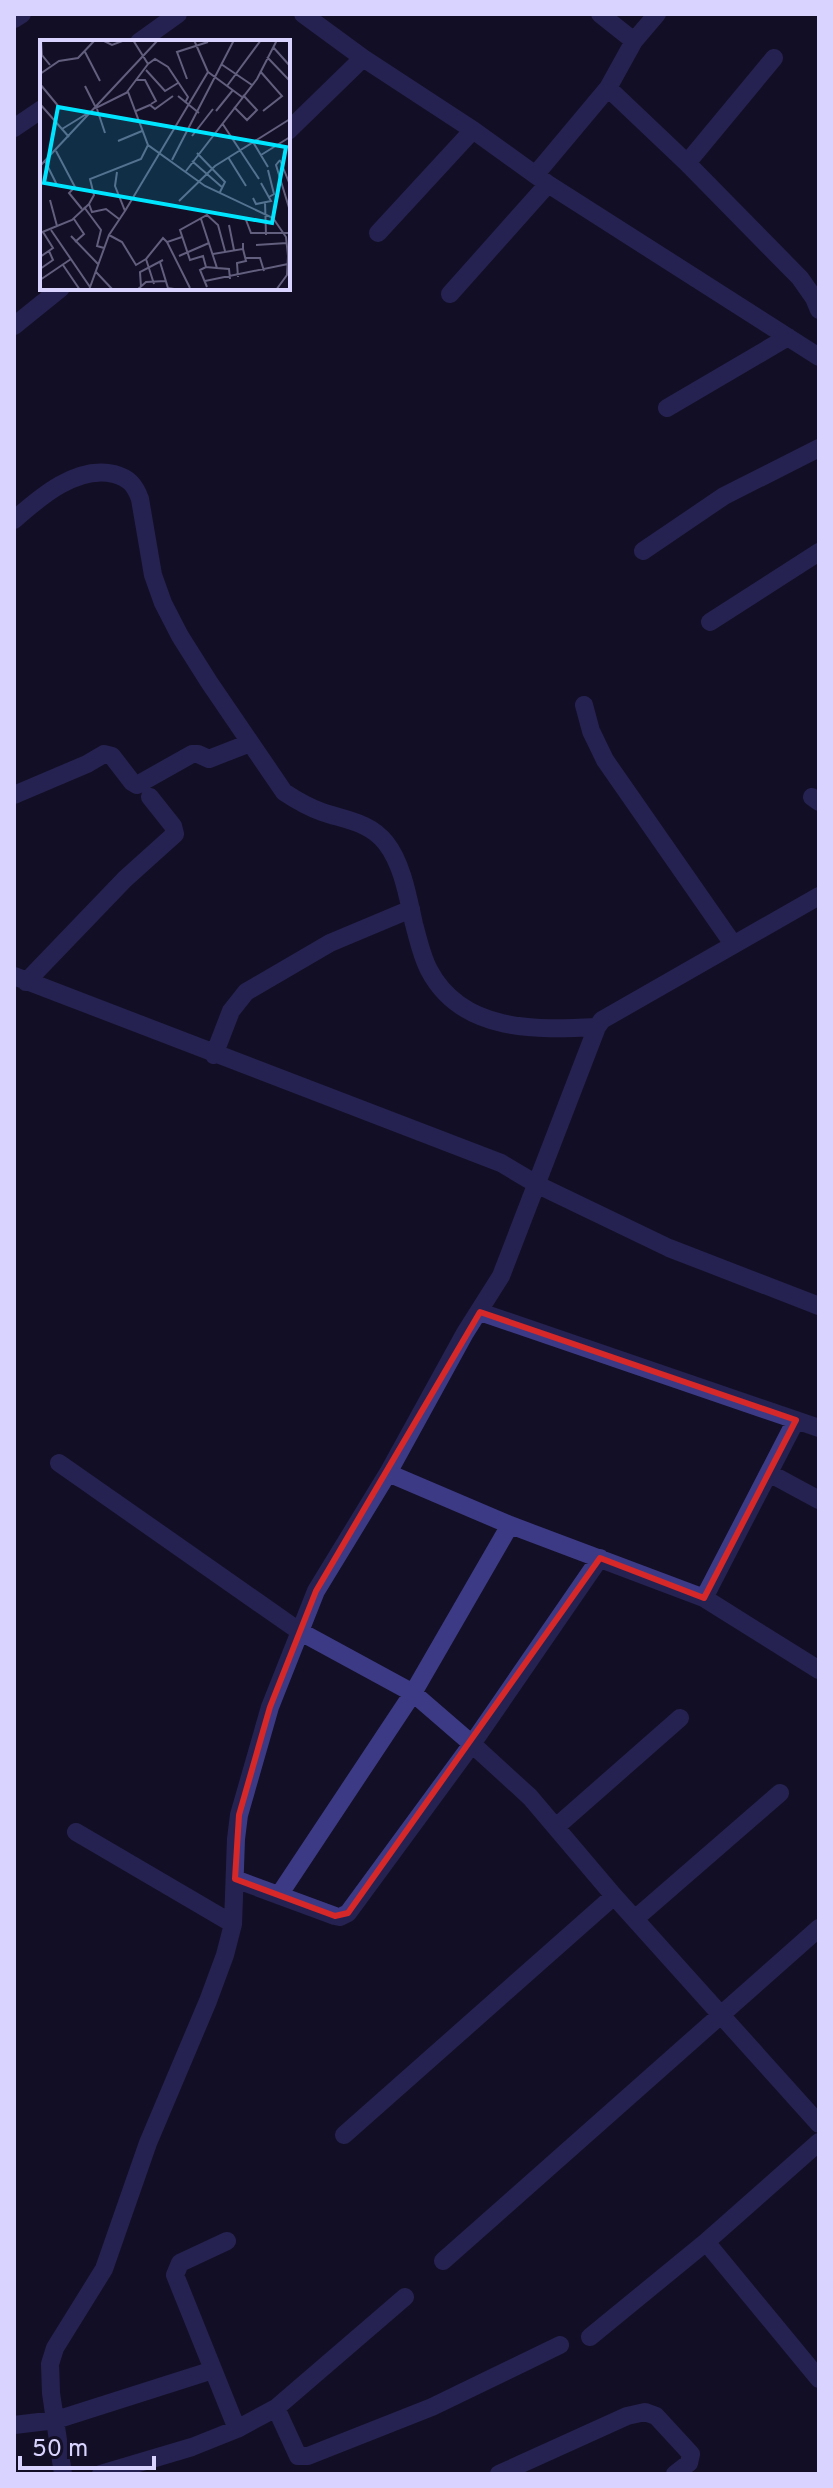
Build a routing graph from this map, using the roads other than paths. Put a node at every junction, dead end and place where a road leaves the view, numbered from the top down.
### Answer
1 (22, 14) edge
2 (178, 14) edge
3 (303, 14) edge
4 (600, 14) edge
5 (657, 14) edge
6 (14, 19) edge
7 (142, 40) edge
8 (634, 41) junction
9 (363, 58) junction
10 (774, 58) dead end
11 (608, 88) junction
12 (40, 110) edge
13 (14, 128) edge
14 (290, 129) edge
15 (473, 130) junction
16 (687, 163) junction
17 (542, 179) junction
18 (378, 233) dead end
19 (59, 290) edge
20 (450, 294) dead end
21 (819, 310) edge
22 (14, 326) edge
23 (788, 337) junction
24 (816, 350) edge
25 (667, 408) dead end
26 (819, 448) edge
27 (14, 520) edge
28 (643, 551) dead end
29 (819, 552) edge
30 (710, 622) dead end
31 (584, 705) dead end
32 (250, 743) junction
33 (14, 795) edge
34 (150, 797) dead end
35 (819, 896) edge
36 (411, 909) junction
37 (733, 944) junction
38 (20, 979) edge
39 (597, 1027) junction
40 (214, 1055) junction
41 (538, 1185) junction
42 (819, 1306) edge
43 (480, 1312) junction
44 (796, 1420) junction
45 (819, 1428) edge
46 (59, 1463) dead end
47 (388, 1473) junction
48 (769, 1473) junction
49 (819, 1500) edge
50 (510, 1525) junction
51 (600, 1558) junction
52 (704, 1598) junction
53 (299, 1631) junction
54 (819, 1670) edge
55 (413, 1693) junction
56 (680, 1718) dead end
57 (472, 1744) junction
58 (780, 1793) dead end
59 (556, 1827) junction
60 (76, 1832) dead end
61 (235, 1879) junction
62 (279, 1895) junction
63 (614, 1896) junction
64 (636, 1918) junction
65 (233, 1924) junction
66 (819, 1928) edge
67 (720, 2014) junction
68 (817, 2117) edge
69 (344, 2135) dead end
70 (819, 2142) edge
71 (227, 2241) dead end
72 (706, 2242) junction
73 (443, 2261) dead end
74 (405, 2297) dead end
75 (590, 2337) dead end
76 (560, 2345) dead end
77 (213, 2370) junction
78 (819, 2379) edge
79 (276, 2408) junction
80 (56, 2420) junction
81 (14, 2425) edge
82 (237, 2429) junction
83 (63, 2474) edge
84 (101, 2474) edge
85 (499, 2474) edge
86 (675, 2474) edge

1 - 6 street
2 - 7 street
3 - 9 street
4 - 8 street
5 - 8 street
8 - 11 street
9 - 14 street
9 - 15 street
10 - 16 street
11 - 16 street
11 - 17 street
12 - 13 street
15 - 17 street
15 - 18 street
16 - 21 street
17 - 20 street
17 - 23 street
19 - 22 street
23 - 24 street
23 - 25 street
26 - 28 street
27 - 32 street
29 - 30 street
31 - 37 street
32 - 33 street
32 - 36 street
34 - 38 street
35 - 37 street
36 - 39 street
36 - 40 street
37 - 39 street
38 - 40 street
39 - 41 street
40 - 41 street
41 - 42 street
41 - 43 street
43 - 44 street
43 - 47 street
44 - 45 street
44 - 48 street
46 - 53 street
47 - 50 street
47 - 53 street
48 - 49 street
48 - 52 street
50 - 51 street
50 - 55 street
51 - 52 street
51 - 57 street
52 - 54 street
53 - 55 street
53 - 61 street
55 - 57 street
55 - 62 street
56 - 59 street
57 - 59 street
57 - 62 street
58 - 64 street
59 - 63 street
60 - 65 street
61 - 62 street
61 - 65 street
63 - 64 street
63 - 69 street
64 - 67 street
65 - 80 street
66 - 67 street
67 - 68 street
67 - 73 street
70 - 72 street
71 - 77 street
72 - 75 street
72 - 78 street
74 - 79 street
76 - 79 street
77 - 80 street
77 - 82 street
79 - 82 street
80 - 81 street
80 - 83 street
82 - 84 street
85 - 86 street

